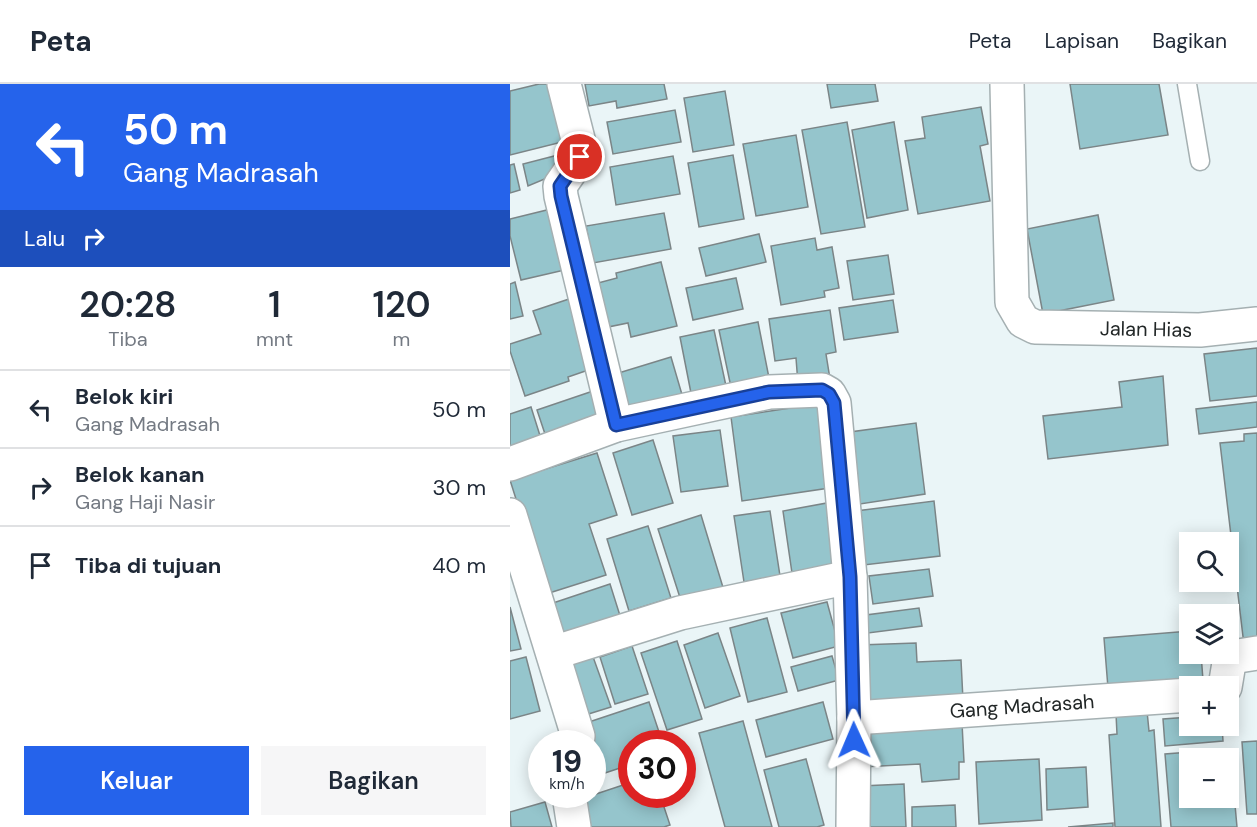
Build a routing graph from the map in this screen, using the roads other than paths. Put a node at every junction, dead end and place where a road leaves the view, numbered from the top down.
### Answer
1 (564, 84) edge
2 (1007, 84) edge
3 (1187, 84) edge
4 (1200, 161) dead end
5 (1257, 324) edge
6 (616, 425) junction
7 (510, 464) edge
8 (510, 515) edge
9 (850, 577) junction
10 (552, 653) junction
11 (1257, 653) edge
12 (1227, 676) edge
13 (1179, 695) edge
14 (854, 718) junction
15 (576, 730) edge
16 (571, 808) edge
17 (574, 827) edge
18 (854, 827) edge

1 - 6 street
2 - 5 street, Jalan Hias
3 - 4 lane
6 - 7 street
6 - 9 street
8 - 10 street
9 - 10 street
9 - 14 street
10 - 15 street
11 - 12 street
13 - 14 street, Gang Madrasah
14 - 18 street
16 - 17 street

